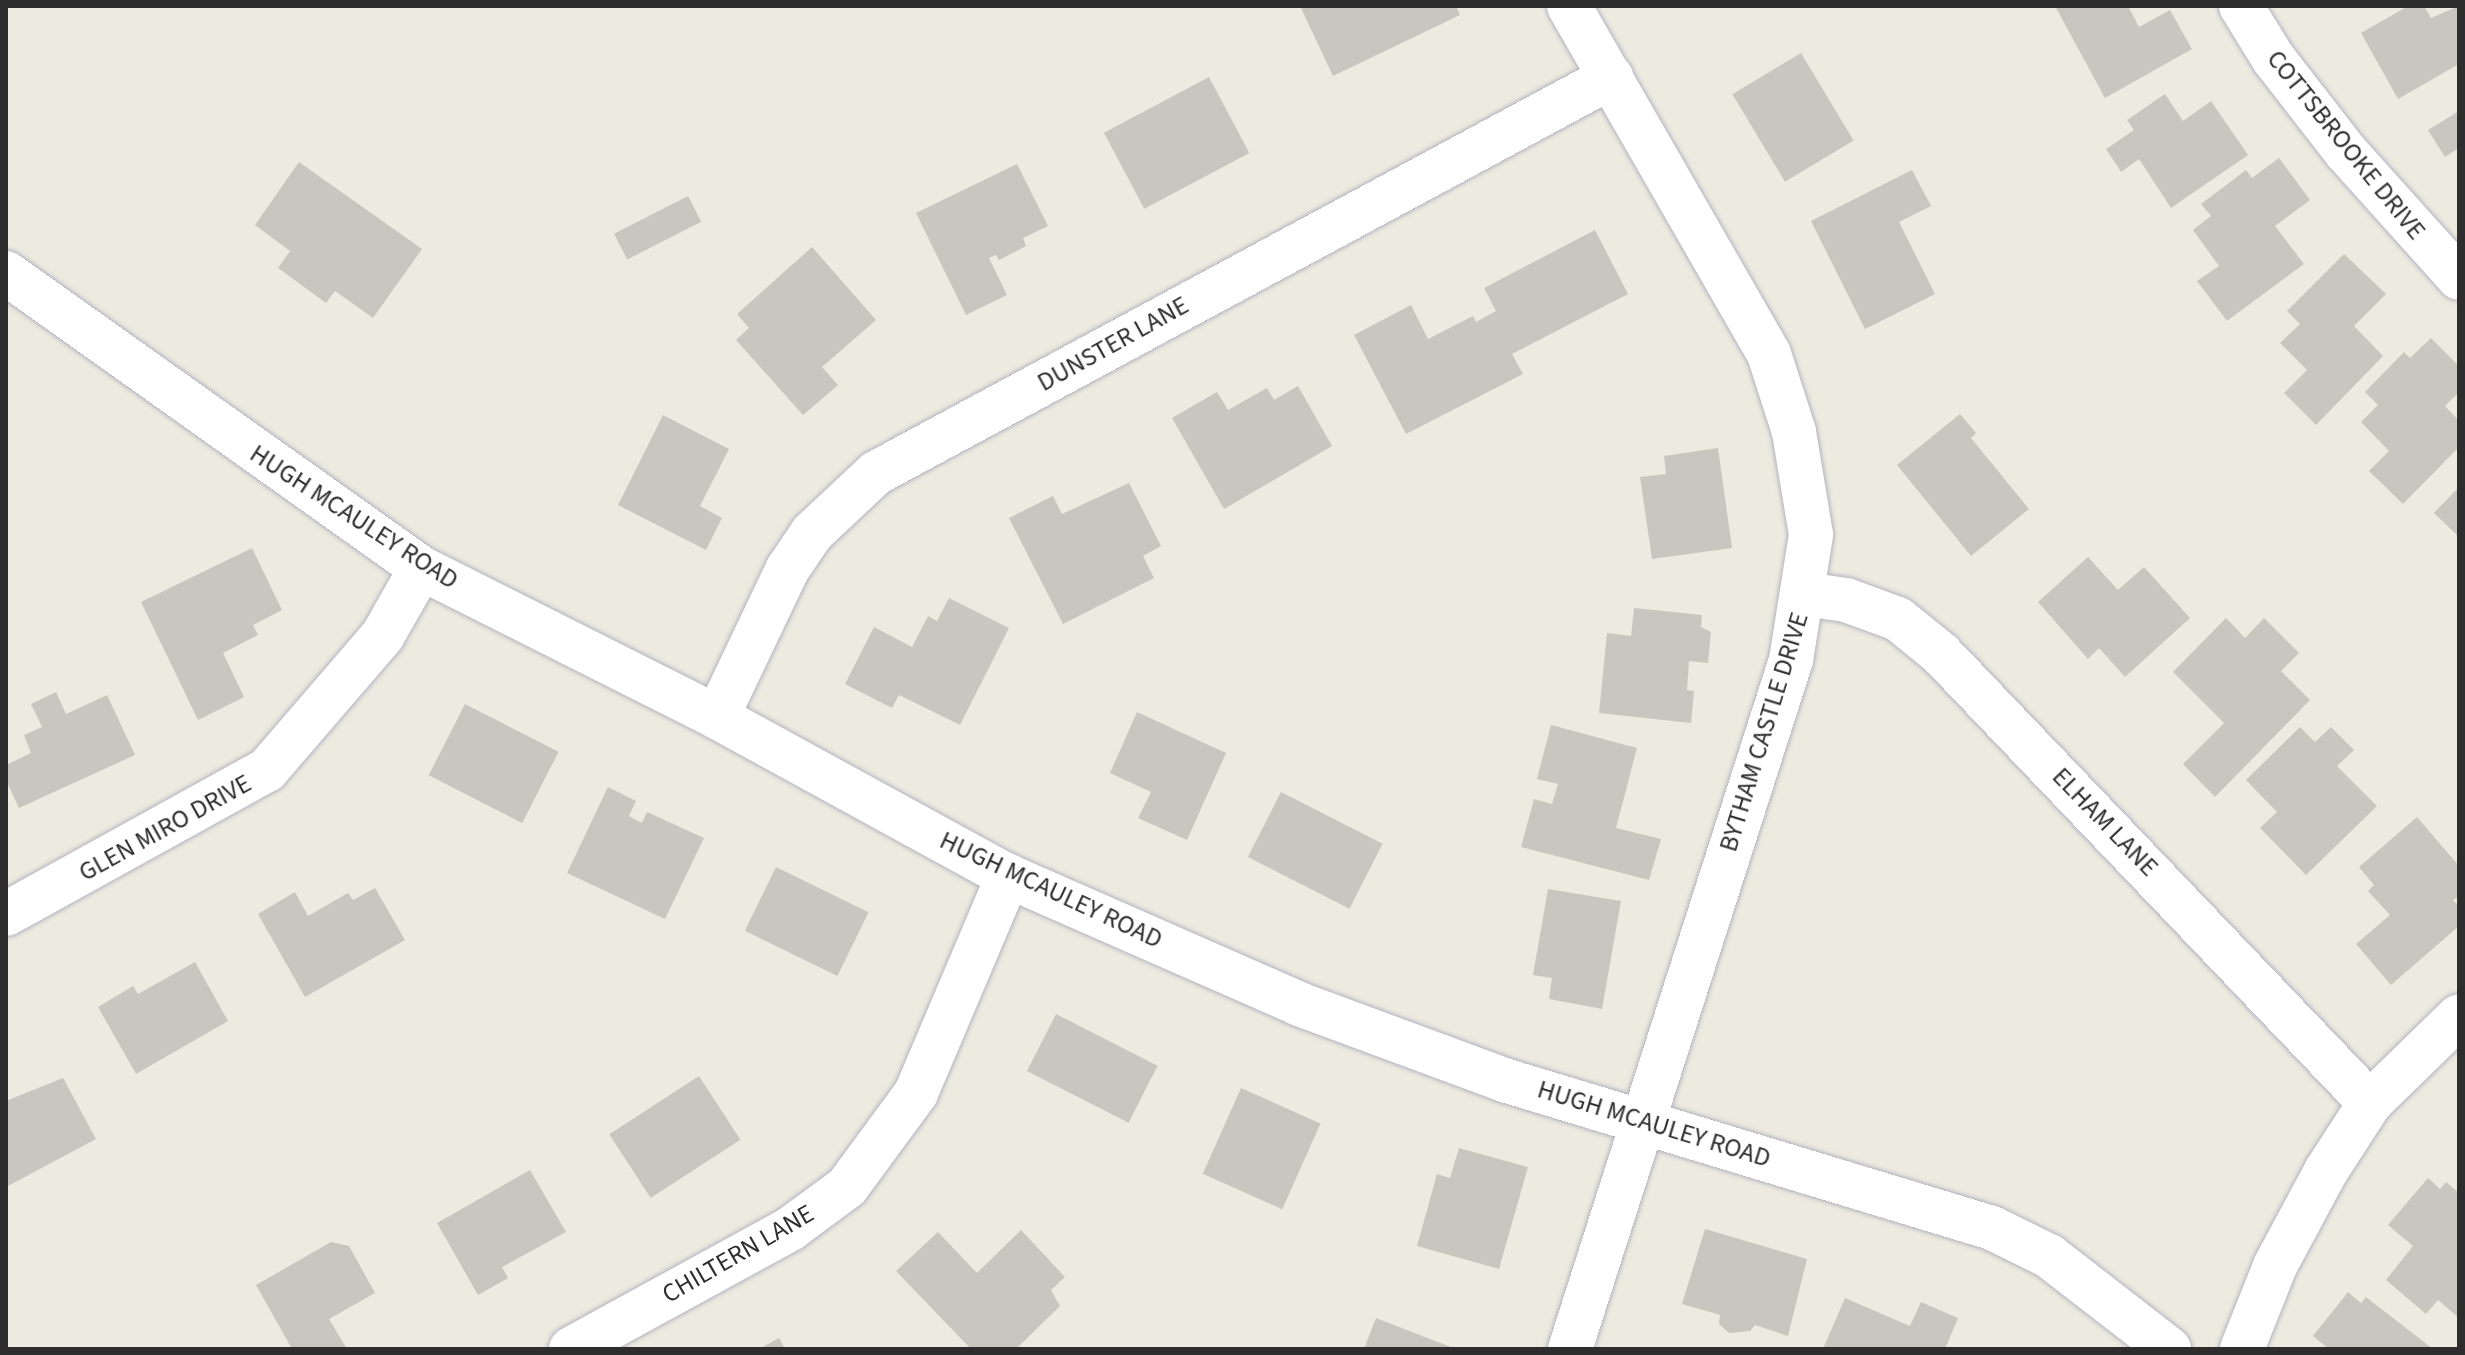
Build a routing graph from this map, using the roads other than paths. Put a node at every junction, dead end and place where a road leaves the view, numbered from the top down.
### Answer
1 (1569, 6) edge
2 (2241, 6) edge
3 (1611, 77) junction
4 (6, 273) edge
5 (2459, 278) edge
6 (421, 568) junction
7 (1805, 594) junction
8 (717, 717) junction
9 (1008, 876) junction
10 (6, 914) edge
11 (2459, 1016) edge
12 (2370, 1103) junction
13 (1640, 1120) junction
14 (571, 1349) edge
15 (1570, 1349) edge
16 (2169, 1349) edge
17 (2242, 1349) edge

1 - 3 street, BYTHAM CASTLE DRIVE
2 - 5 street, COTTSBROOKE DRIVE
3 - 7 street, BYTHAM CASTLE DRIVE
3 - 8 street, DUNSTER LANE
4 - 6 street, HUGH MCAULEY ROAD
6 - 8 street, HUGH MCAULEY ROAD
6 - 10 street, GLEN MIRO DRIVE
7 - 12 street, ELHAM LANE
7 - 13 street, BYTHAM CASTLE DRIVE
8 - 9 street, HUGH MCAULEY ROAD
9 - 13 street, HUGH MCAULEY ROAD
9 - 14 street, CHILTERN LANE
11 - 12 street
12 - 17 street
13 - 15 street, BYTHAM CASTLE DRIVE
13 - 16 street, HUGH MCAULEY ROAD

